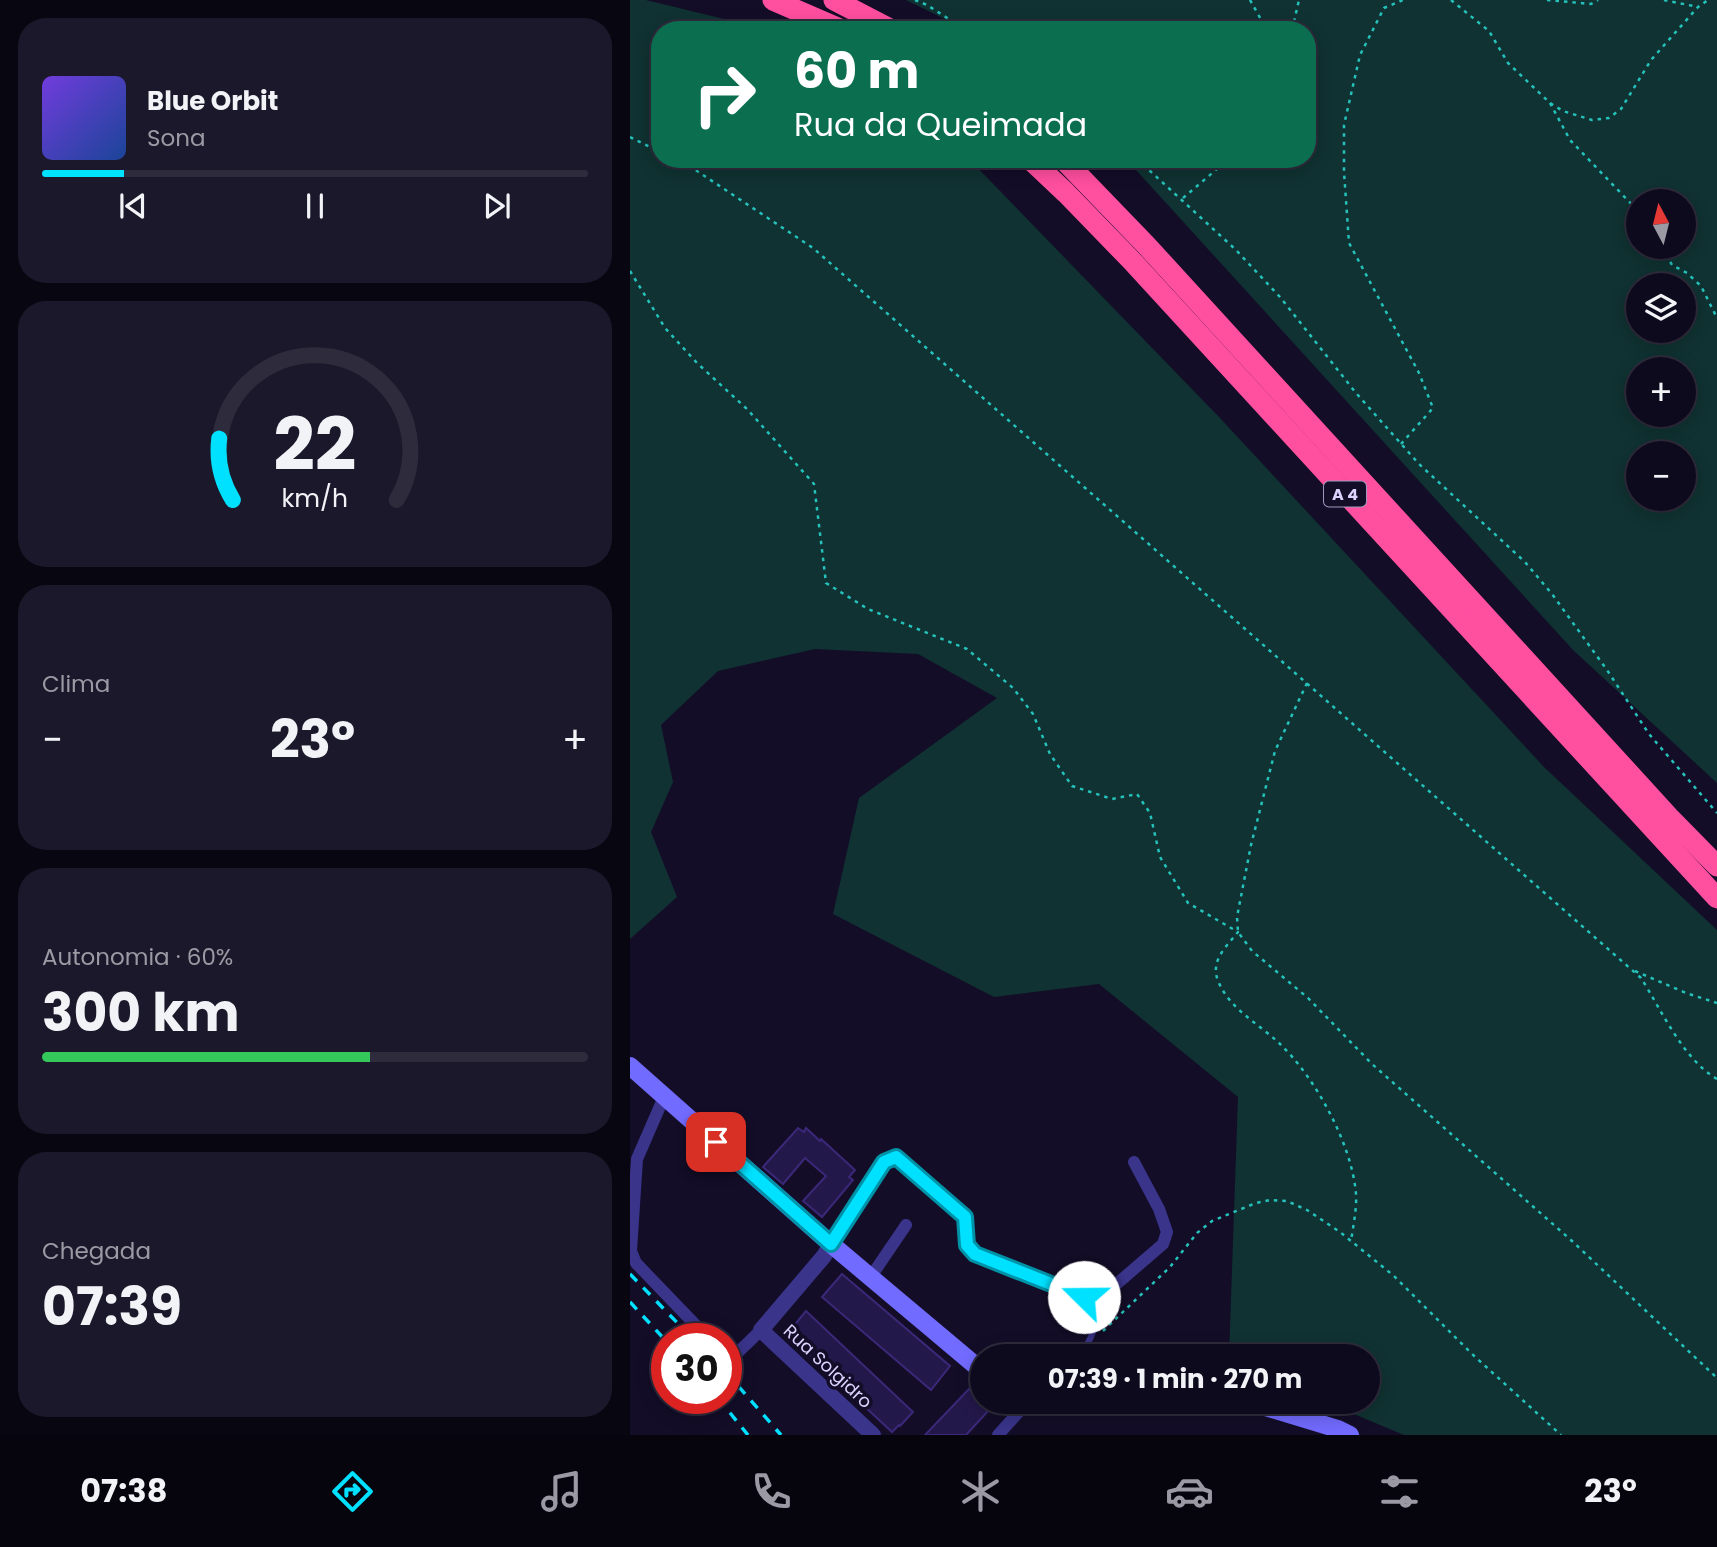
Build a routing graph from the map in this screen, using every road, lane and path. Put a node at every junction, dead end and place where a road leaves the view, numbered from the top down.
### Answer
1 (773, 0) edge
2 (834, 0) edge
3 (915, 0) edge
4 (1250, 0) edge
5 (1299, 0) edge
6 (1402, 0) edge
7 (1451, 0) edge
8 (1547, 0) edge
9 (1598, 0) edge
10 (1664, 0) edge
11 (1708, 0) edge
12 (1698, 7) junction
13 (821, 21) edge
14 (875, 21) edge
15 (952, 21) edge
16 (1262, 21) edge
17 (1294, 21) edge
18 (1550, 103) junction
19 (630, 137) edge
20 (651, 148) edge
21 (690, 168) edge
22 (1040, 168) edge
23 (1072, 168) edge
24 (1147, 168) edge
25 (1218, 168) edge
26 (1626, 198) edge
27 (1182, 199) junction
28 (1669, 259) edge
29 (630, 271) edge
30 (1717, 318) edge
31 (1401, 444) junction
32 (1307, 683) junction
33 (1717, 813) edge
34 (1717, 866) edge
35 (1717, 898) edge
36 (1238, 932) junction
37 (1633, 970) junction
38 (1717, 1003) edge
39 (630, 1066) edge
40 (1717, 1079) edge
41 (664, 1097) junction
42 (1133, 1162) dead end
43 (906, 1225) dead end
44 (1351, 1242) junction
45 (831, 1244) junction
46 (631, 1251) edge
47 (870, 1279) junction
48 (1098, 1300) junction
49 (694, 1323) edge
50 (761, 1330) junction
51 (1089, 1344) edge
52 (1090, 1344) edge
53 (742, 1348) edge
54 (970, 1361) edge
55 (1717, 1378) edge
56 (1014, 1414) edge
57 (1289, 1414) edge
58 (873, 1435) edge
59 (998, 1435) edge
60 (1350, 1435) edge
61 (1561, 1435) edge

1 - 13 highway
2 - 14 highway
3 - 15 path
4 - 16 path
5 - 17 path
6 - 31 path
7 - 18 path
8 - 9 path
10 - 12 path
11 - 12 path
12 - 18 path
18 - 26 path
19 - 20 path
21 - 32 path
22 - 35 highway, A 4
23 - 34 highway, A 4
24 - 27 path
25 - 27 path
27 - 31 path
28 - 30 path
29 - 36 path
31 - 33 path
32 - 36 path
32 - 37 path
36 - 44 path
36 - 55 path
37 - 38 path
37 - 40 path
39 - 41 main road
41 - 45 main road
41 - 46 street
42 - 48 street
43 - 47 street
44 - 52 path
44 - 61 path
45 - 47 main road
45 - 48 street
45 - 50 street
46 - 49 street
47 - 54 main road
48 - 51 lane
50 - 53 street, Rua Solgidro
50 - 58 street, Rua Solgidro
56 - 59 street
57 - 60 main road

